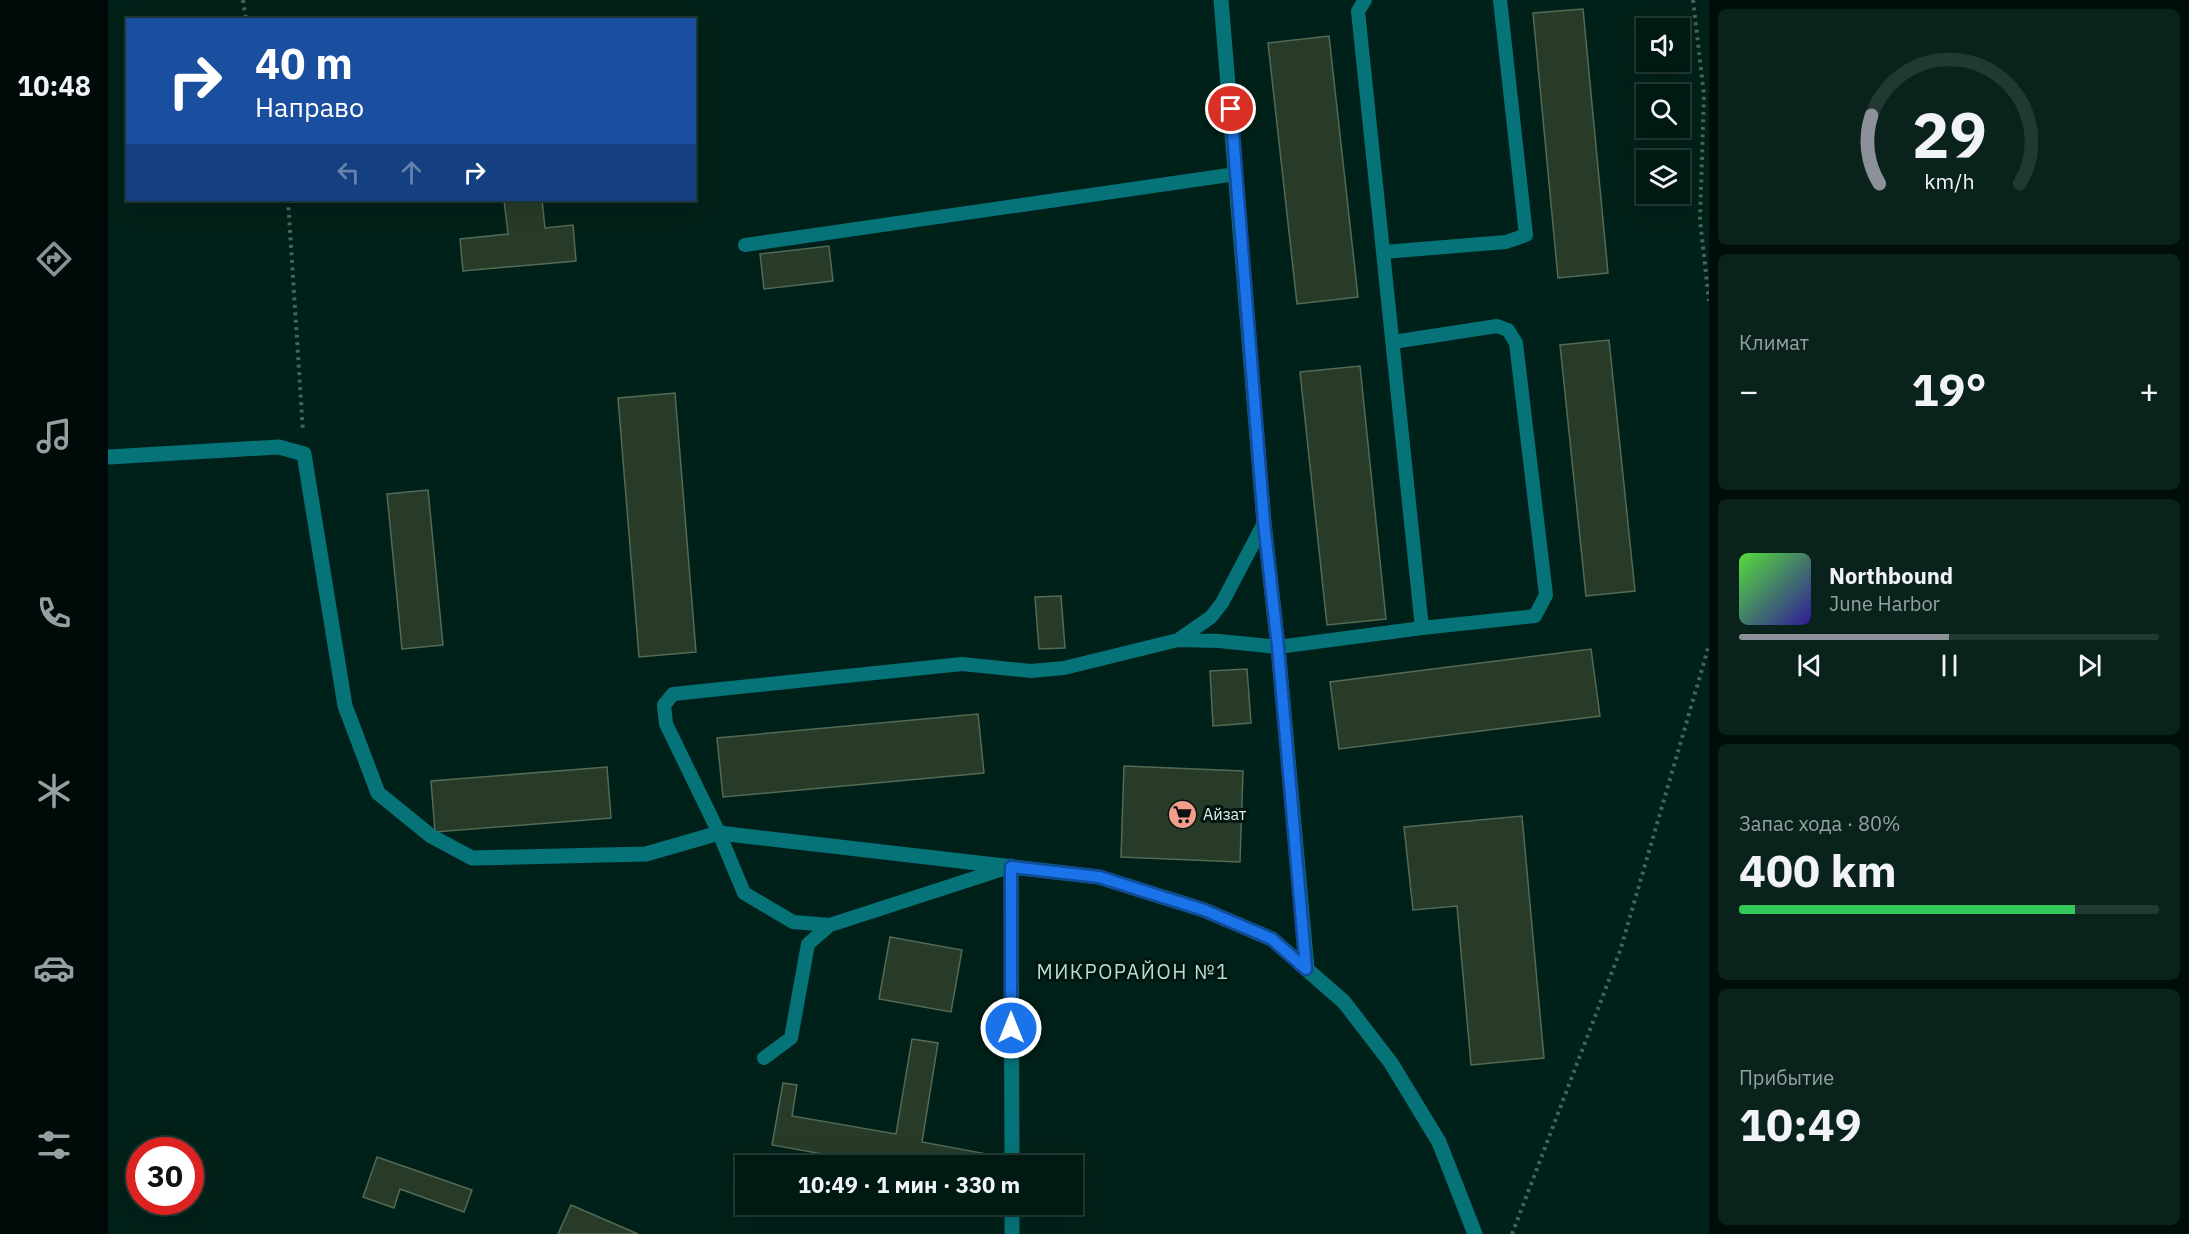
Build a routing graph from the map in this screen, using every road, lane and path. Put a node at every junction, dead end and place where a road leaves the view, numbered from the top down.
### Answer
1 (243, 0) edge
2 (1221, 0) edge
3 (1365, 0) edge
4 (1500, 0) edge
5 (1693, 0) edge
6 (246, 18) edge
7 (1707, 95) edge
8 (1236, 174) junction
9 (288, 201) edge
10 (745, 245) dead end
11 (1384, 252) junction
12 (1709, 301) edge
13 (1393, 342) junction
14 (304, 454) junction
15 (109, 457) edge
16 (1264, 523) junction
17 (1422, 628) junction
18 (1178, 640) junction
19 (1709, 645) edge
20 (1278, 647) junction
21 (719, 833) junction
22 (1011, 867) junction
23 (830, 925) junction
24 (1306, 969) junction
25 (764, 1058) dead end
26 (1012, 1155) edge
27 (1012, 1215) edge
28 (1012, 1234) edge
29 (1475, 1234) edge
30 (1512, 1234) edge

1 - 6 path
2 - 8 street
3 - 11 lane
4 - 11 lane
5 - 7 path
7 - 12 path
8 - 10 lane
8 - 16 street
9 - 14 path
11 - 13 lane
13 - 17 lane
13 - 17 lane
14 - 15 street
14 - 21 street
16 - 18 lane
16 - 20 street
17 - 20 lane
18 - 20 lane
18 - 21 lane
19 - 30 path
20 - 24 street
21 - 22 street
21 - 23 lane
22 - 23 lane
22 - 24 street
22 - 26 street
23 - 25 lane
24 - 29 street
27 - 28 street

